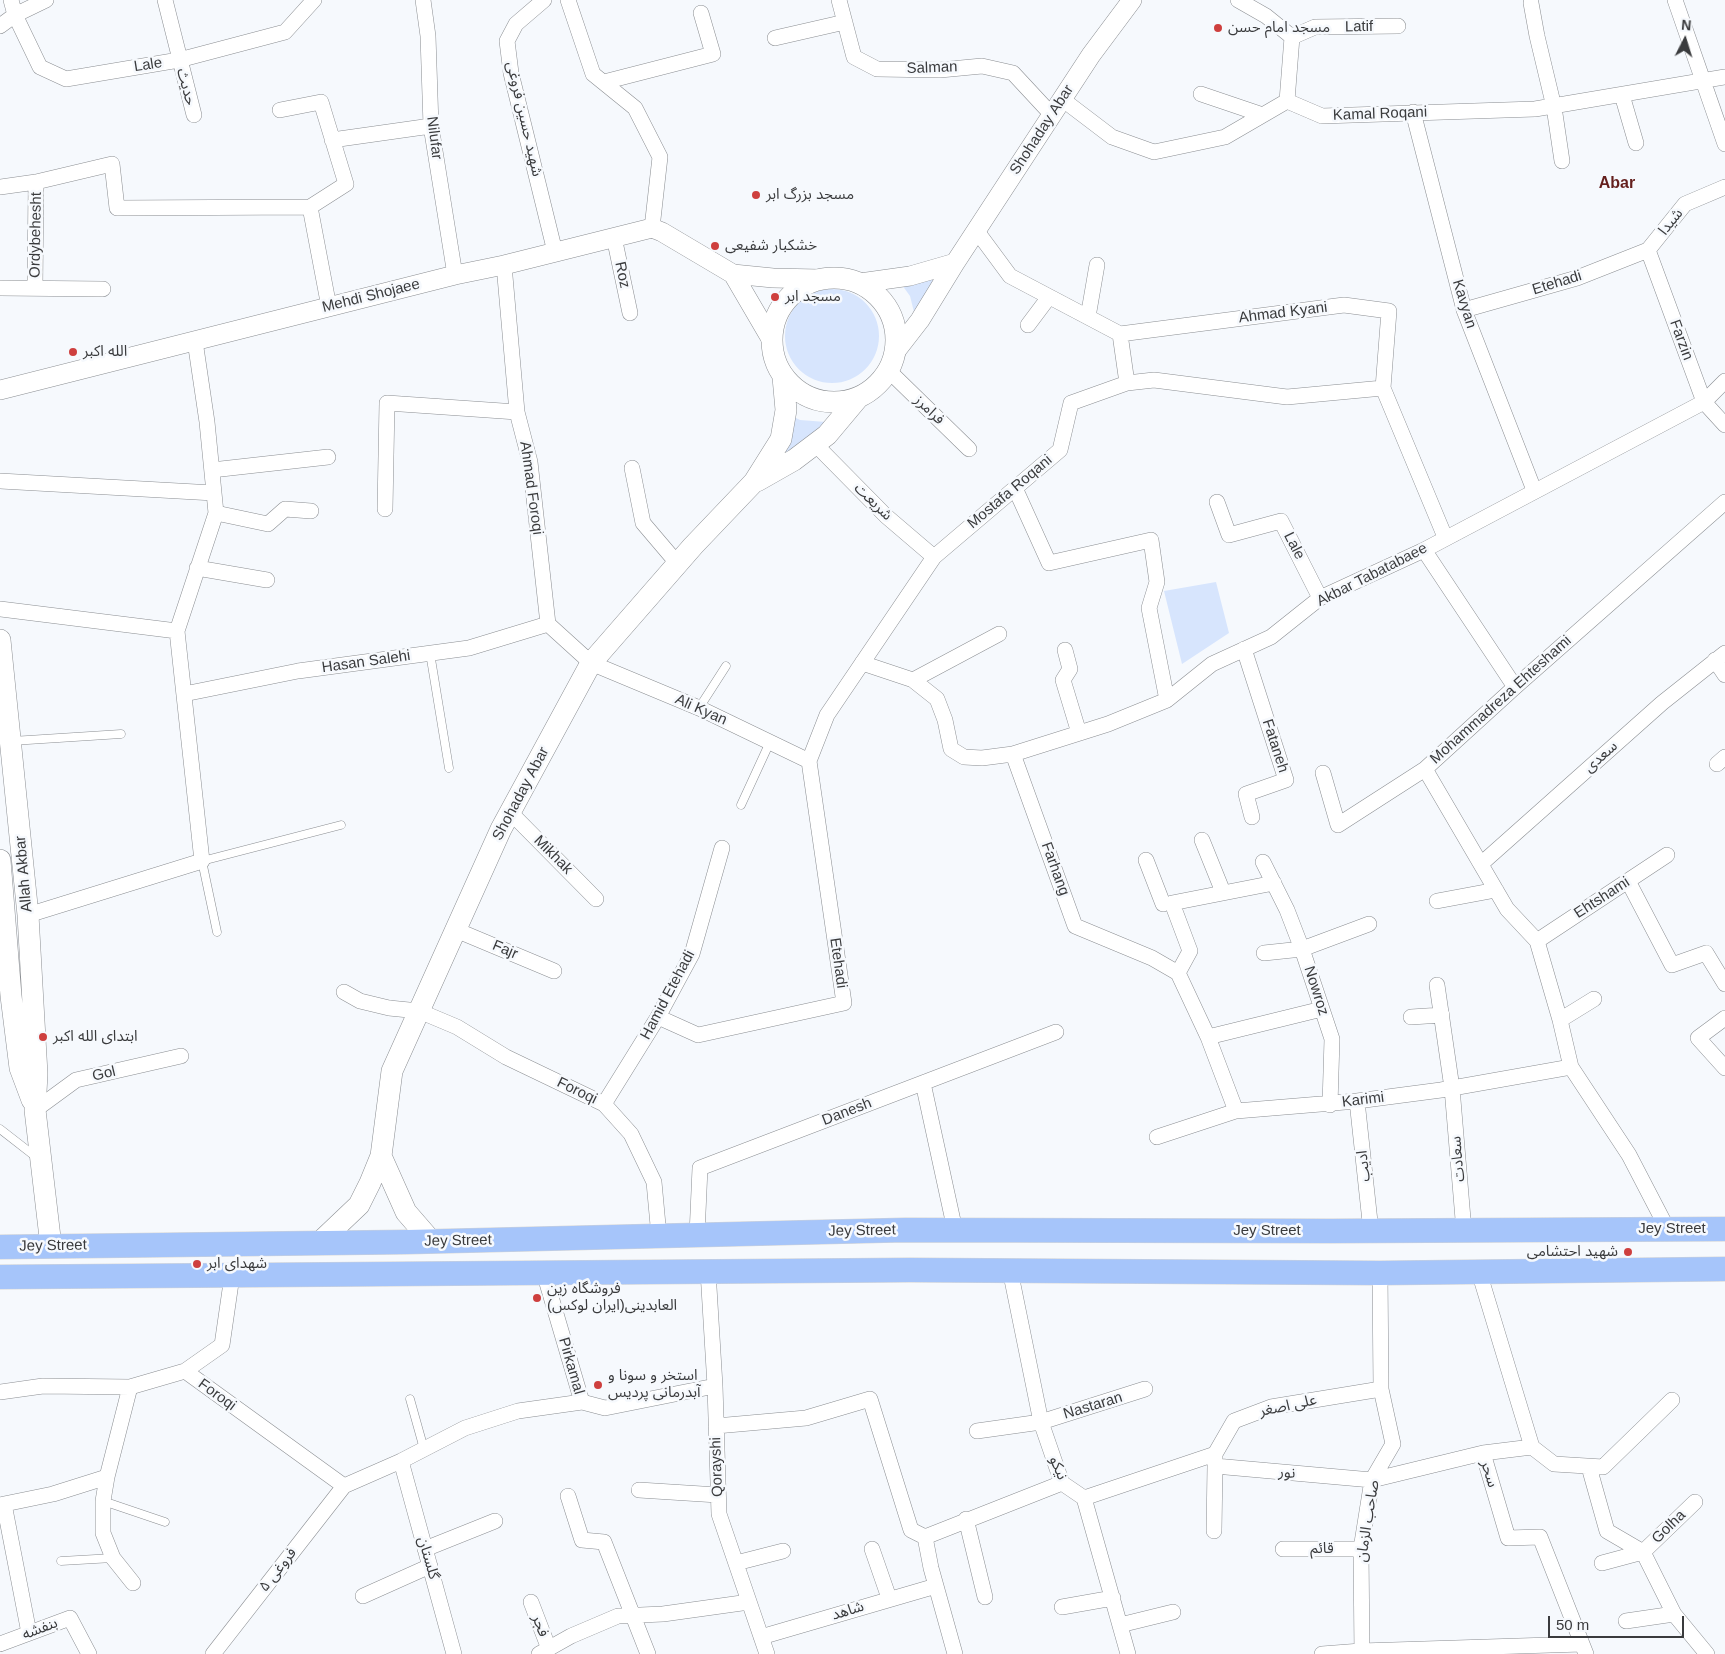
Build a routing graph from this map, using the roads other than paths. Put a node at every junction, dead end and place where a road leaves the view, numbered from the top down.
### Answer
1 (46, 0) edge
2 (165, 0) edge
3 (314, 0) edge
4 (423, 0) edge
5 (544, 0) edge
6 (568, 0) edge
7 (839, 0) edge
8 (1132, 0) edge
9 (1238, 0) edge
10 (1675, 0) edge
11 (1531, 3) dead end
12 (13, 7) edge
13 (701, 14) dead end
14 (845, 22) junction
15 (0, 26) edge
16 (1398, 26) dead end
17 (1292, 36) junction
18 (775, 38) dead end
19 (179, 60) junction
20 (1725, 77) edge
21 (1702, 80) junction
22 (604, 82) junction
23 (1201, 94) dead end
24 (1622, 95) junction
25 (1287, 101) junction
26 (1057, 107) junction
27 (1554, 107) junction
28 (280, 110) dead end
29 (1413, 112) junction
30 (194, 115) dead end
31 (1263, 115) junction
32 (431, 126) junction
33 (332, 140) junction
34 (1636, 143) dead end
35 (1725, 144) edge
36 (1562, 162) dead end
37 (36, 182) junction
38 (0, 187) edge
39 (1725, 187) edge
40 (310, 207) junction
41 (652, 228) junction
42 (976, 230) junction
43 (614, 237) junction
44 (1648, 250) junction
45 (555, 252) junction
46 (955, 262) junction
47 (504, 265) junction
48 (1097, 265) dead end
49 (733, 274) junction
50 (455, 275) junction
51 (819, 279) junction
52 (860, 283) junction
53 (0, 288) edge
54 (35, 288) junction
55 (103, 289) dead end
56 (1048, 296) junction
57 (329, 307) junction
58 (1464, 310) junction
59 (630, 313) dead end
60 (1088, 317) junction
61 (1028, 325) dead end
62 (1120, 334) junction
63 (771, 338) junction
64 (195, 341) junction
65 (892, 361) junction
66 (783, 377) junction
67 (1725, 381) edge
68 (1127, 383) junction
69 (1383, 388) junction
70 (0, 390) edge
71 (858, 398) junction
72 (1704, 402) junction
73 (517, 412) junction
74 (1725, 425) edge
75 (815, 444) junction
76 (969, 449) dead end
77 (328, 457) dead end
78 (632, 468) dead end
79 (212, 470) junction
80 (0, 481) edge
81 (754, 482) junction
82 (1015, 488) junction
83 (1534, 490) junction
84 (214, 493) junction
85 (1217, 502) dead end
86 (1725, 502) edge
87 (385, 510) dead end
88 (311, 511) dead end
89 (216, 513) junction
90 (1445, 538) junction
91 (1424, 550) junction
92 (934, 557) junction
93 (677, 563) junction
94 (198, 568) junction
95 (267, 580) dead end
96 (1320, 598) junction
97 (0, 609) edge
98 (548, 624) junction
99 (177, 630) junction
100 (999, 634) dead end
101 (0, 640) edge
102 (1244, 649) junction
103 (1065, 650) dead end
104 (430, 653) junction
105 (1720, 657) edge
106 (862, 662) junction
107 (591, 663) junction
108 (726, 666) dead end
109 (1725, 676) edge
110 (912, 680) junction
111 (1515, 687) junction
112 (184, 694) junction
113 (1166, 700) junction
114 (699, 708) junction
115 (1079, 733) junction
116 (121, 734) dead end
117 (10, 741) junction
118 (770, 742) junction
119 (1013, 754) junction
120 (809, 761) junction
121 (449, 768) dead end
122 (1425, 769) junction
123 (1323, 773) dead end
124 (741, 805) dead end
125 (510, 812) junction
126 (1252, 817) dead end
127 (341, 825) dead end
128 (1202, 840) dead end
129 (722, 848) dead end
130 (1667, 856) dead end
131 (0, 860) edge
132 (1146, 860) dead end
133 (202, 861) junction
134 (1263, 862) dead end
135 (1481, 864) junction
136 (1628, 881) junction
137 (1274, 883) junction
138 (1, 886) edge
139 (1496, 890) junction
140 (1223, 892) junction
141 (596, 899) dead end
142 (1437, 901) dead end
143 (1162, 905) junction
144 (28, 915) junction
145 (1369, 924) dead end
146 (456, 930) junction
147 (216, 932) dead end
148 (1537, 941) junction
149 (1302, 949) junction
150 (1264, 953) dead end
151 (554, 971) dead end
152 (4, 972) edge
153 (1178, 973) junction
154 (1725, 984) edge
155 (1437, 985) dead end
156 (344, 992) dead end
157 (1594, 999) dead end
158 (1322, 1009) junction
159 (419, 1011) junction
160 (1442, 1014) junction
161 (1411, 1017) dead end
162 (658, 1018) junction
163 (1725, 1018) edge
164 (1560, 1020) junction
165 (1056, 1032) dead end
166 (1208, 1037) junction
167 (181, 1056) dead end
168 (1571, 1067) junction
169 (1725, 1068) edge
170 (923, 1083) junction
171 (1452, 1088) junction
172 (1357, 1101) junction
173 (604, 1104) junction
174 (1330, 1104) junction
175 (35, 1110) junction
176 (1236, 1111) junction
177 (0, 1129) edge
178 (1157, 1137) dead end
179 (381, 1156) junction
180 (41, 1162) junction
181 (1725, 1229) edge
182 (955, 1230) junction
183 (1668, 1230) junction
184 (1371, 1231) junction
185 (1464, 1231) junction
186 (697, 1235) junction
187 (659, 1236) junction
188 (432, 1242) junction
189 (319, 1243) junction
190 (51, 1246) junction
191 (0, 1247) edge
192 (1725, 1269) edge
193 (1010, 1270) junction
194 (708, 1272) junction
195 (1479, 1272) junction
196 (544, 1273) junction
197 (1380, 1273) junction
198 (232, 1276) junction
199 (0, 1278) edge
200 (184, 1371) junction
201 (715, 1386) junction
202 (130, 1387) junction
203 (1145, 1389) dead end
204 (1381, 1389) junction
205 (0, 1392) edge
206 (410, 1399) dead end
207 (1672, 1400) dead end
208 (582, 1402) junction
209 (1041, 1422) junction
210 (716, 1426) junction
211 (977, 1431) dead end
212 (1532, 1447) junction
213 (424, 1449) junction
214 (1483, 1453) junction
215 (1215, 1460) junction
216 (401, 1462) junction
217 (1589, 1466) junction
218 (107, 1476) junction
219 (1372, 1480) junction
220 (1062, 1483) junction
221 (344, 1486) junction
222 (639, 1490) dead end
223 (718, 1495) junction
224 (568, 1496) dead end
225 (1084, 1498) junction
226 (104, 1501) junction
227 (1695, 1502) dead end
228 (2, 1504) edge
229 (966, 1519) junction
230 (495, 1521) dead end
231 (165, 1522) dead end
232 (1214, 1530) dead end
233 (925, 1537) junction
234 (426, 1549) junction
235 (872, 1549) dead end
236 (1283, 1549) dead end
237 (1360, 1549) junction
238 (783, 1551) dead end
239 (1643, 1552) junction
240 (114, 1558) junction
241 (61, 1561) dead end
242 (736, 1563) junction
243 (1602, 1563) dead end
244 (430, 1566) junction
245 (133, 1582) dead end
246 (936, 1586) junction
247 (363, 1596) dead end
248 (985, 1597) dead end
249 (889, 1598) junction
250 (1113, 1598) junction
251 (531, 1602) dead end
252 (749, 1602) junction
253 (1062, 1607) dead end
254 (1173, 1612) dead end
255 (1674, 1614) junction
256 (633, 1616) junction
257 (1626, 1621) dead end
258 (1120, 1625) junction
259 (29, 1633) junction
260 (762, 1637) junction
261 (0, 1644) edge
262 (1584, 1649) edge
263 (544, 1652) edge
264 (1361, 1652) edge
265 (89, 1654) edge
266 (213, 1654) edge
267 (454, 1654) edge
268 (648, 1654) edge
269 (767, 1654) edge
270 (955, 1654) edge
271 (1128, 1654) edge
272 (1322, 1654) edge
273 (1707, 1654) edge

1 - 12 street
2 - 19 street, حدیث
3 - 19 street, Lale
4 - 32 street, Nilufar
5 - 45 street, شهید حسین فروغی
6 - 22 street
7 - 14 street, Salman
8 - 26 street, Shohaday Abar
9 - 17 street
10 - 21 street
11 - 27 street
12 - 15 street
12 - 19 street, Lale
13 - 22 street
14 - 18 street
14 - 26 street, Salman
16 - 17 street, Latif
17 - 25 street
19 - 30 street, حدیث
20 - 21 street, Kamal Roqani
21 - 24 street, Kamal Roqani
21 - 35 street
22 - 41 street
23 - 31 street
24 - 27 street, Kamal Roqani
24 - 34 street
25 - 29 street, Kamal Roqani
25 - 31 street
26 - 31 street
26 - 42 street, Shohaday Abar
27 - 29 street, Kamal Roqani
27 - 36 street
28 - 33 street
29 - 58 street, Kavyan
32 - 33 street
32 - 50 street, Nilufar
33 - 40 street
37 - 38 street
37 - 40 street
37 - 54 street, Ordybehesht
39 - 44 street, شیدا
40 - 57 street
41 - 43 street, Mehdi Shojaee
41 - 49 street
42 - 46 street, Shohaday Abar
42 - 56 street
43 - 45 street, Mehdi Shojaee
43 - 59 street, Roz
44 - 58 street, Etehadi
44 - 72 street, Farzin
45 - 47 street, Mehdi Shojaee
46 - 52 street
46 - 65 street, Shohaday Abar
47 - 50 street, Mehdi Shojaee
47 - 73 street, Ahmad Foroqi
48 - 60 street
49 - 51 street
49 - 63 street
50 - 57 street, Mehdi Shojaee
51 - 52 main road
51 - 63 main road
52 - 65 main road
53 - 54 street
54 - 55 street
56 - 60 street
56 - 61 street
57 - 64 street, Mehdi Shojaee
58 - 83 street, Kavyan
60 - 62 street
62 - 68 street
62 - 69 street, Ahmad Kyani
63 - 66 main road
64 - 70 street, Mehdi Shojaee
64 - 79 street
65 - 71 main road
65 - 76 street, فرامرز
66 - 71 main road
66 - 81 main road
67 - 72 street
68 - 69 street, Mostafa Roqani
68 - 82 street, Mostafa Roqani
69 - 90 street, Ahmad Kyani
71 - 75 main road
72 - 74 street
72 - 83 street, Akbar Tabatabaee
73 - 87 street
73 - 98 street, Ahmad Foroqi
75 - 81 main road
75 - 92 street, شریعت
77 - 79 street
78 - 93 street
79 - 84 street
80 - 84 street
81 - 93 main road, Shohaday Abar
82 - 92 street, Mostafa Roqani
82 - 113 street
83 - 90 street, Akbar Tabatabaee
84 - 89 street
85 - 96 street, Lale
86 - 111 street, Mohammadreza Ehteshami
88 - 89 street
89 - 94 street
90 - 91 street, Akbar Tabatabaee
91 - 96 street, Akbar Tabatabaee
91 - 111 street
92 - 106 street, Mostafa Roqani
93 - 107 main road, Shohaday Abar
94 - 95 street
94 - 99 street
96 - 102 street, Akbar Tabatabaee
97 - 99 street
98 - 104 street, Hasan Salehi
98 - 107 street
99 - 112 street
100 - 110 street
101 - 117 main road, Allah Akbar
102 - 113 street, Akbar Tabatabaee
102 - 126 street, Fataneh
103 - 115 street
104 - 112 street, Hasan Salehi
104 - 121 lane
105 - 109 street
105 - 135 street, سعدی
106 - 110 street
106 - 120 street, Mostafa Roqani
107 - 114 street, Ali Kyan
107 - 125 main road, Shohaday Abar
108 - 114 lane
110 - 119 street
111 - 122 street, Mohammadreza Ehteshami
112 - 133 street
113 - 115 street, Akbar Tabatabaee
114 - 118 street, Ali Kyan
115 - 119 street, Akbar Tabatabaee
116 - 117 lane
117 - 144 main road, Allah Akbar
118 - 120 street, Ali Kyan
118 - 124 lane
119 - 153 street, Farhang
120 - 162 street, Etehadi
122 - 123 street
122 - 135 street, Mohammadreza Ehteshami
125 - 141 street, Mikhak
125 - 146 main road, Shohaday Abar
127 - 133 lane
128 - 140 street
129 - 162 street, Hamid Etehadi
130 - 136 street, Ehtshami
131 - 138 main road, Allah Akbar
132 - 143 street
133 - 144 street
133 - 147 lane
134 - 137 street, Nowroz
135 - 139 street, Mohammadreza Ehteshami
136 - 148 street, Ehtshami
136 - 154 street
137 - 140 street
137 - 149 street, Nowroz
138 - 152 main road, Allah Akbar
139 - 142 street
139 - 148 street, Mohammadreza Ehteshami
140 - 143 street
143 - 153 street
144 - 175 main road, Allah Akbar
145 - 149 street
146 - 151 street, Fajr
146 - 159 main road, Shohaday Abar
148 - 164 street, Mohammadreza Ehteshami
149 - 150 street
149 - 158 street, Nowroz
152 - 175 main road, Allah Akbar
153 - 166 street
155 - 160 street, سعادت
156 - 159 street, Foroqi
157 - 164 street
158 - 166 street
158 - 174 street, Nowroz
159 - 173 street, Foroqi
159 - 179 main road, Shohaday Abar
160 - 161 street
160 - 171 street, سعادت
162 - 173 street, Hamid Etehadi
163 - 169 street
164 - 168 street, Mohammadreza Ehteshami
165 - 170 street, Danesh
166 - 176 street
167 - 175 street, Gol
168 - 171 street, Karimi
168 - 183 street, Mohammadreza Ehteshami
170 - 182 street
170 - 186 street, Danesh
171 - 172 street, Karimi
171 - 185 street, سعادت
172 - 174 street, Karimi
172 - 184 street, ادیب
173 - 187 street, Foroqi
174 - 176 street, Karimi
175 - 180 main road, Allah Akbar
176 - 178 street, Karimi
177 - 180 lane
179 - 188 main road
179 - 189 main road
180 - 190 main road, Allah Akbar
181 - 183 main road, Jey Street
182 - 184 main road, Jey Street
182 - 186 main road, Jey Street
183 - 185 main road, Jey Street
184 - 185 main road, Jey Street
186 - 187 main road, Jey Street
187 - 188 main road, Jey Street
188 - 189 main road, Jey Street
189 - 190 main road, Jey Street
190 - 191 main road, Jey Street
192 - 195 main road, Jey Street
193 - 194 main road, Jey Street
193 - 197 main road, Jey Street
193 - 209 street, نیکو
194 - 196 main road, Jey Street
194 - 201 street, Qorayshi
195 - 197 main road, Jey Street
195 - 212 street
196 - 198 main road, Jey Street
196 - 208 street, Pirkamal
197 - 204 street, صاحب الزمان
198 - 199 main road, Jey Street
198 - 200 street, Foroqi
200 - 202 street
200 - 221 street, Foroqi
201 - 208 street
201 - 210 street, Qorayshi
202 - 205 street
202 - 218 street
203 - 209 street, Nastaran
204 - 215 street, علی اصغر
204 - 219 street, صاحب الزمان
206 - 213 lane
207 - 217 street
208 - 213 street
209 - 211 street, Nastaran
209 - 220 street, نیکو
210 - 223 street, Qorayshi
210 - 233 street
212 - 214 street, سحر
212 - 217 street
213 - 216 street
214 - 219 street, نور
214 - 262 street, سحر
215 - 219 street, نور
215 - 225 street
215 - 232 street
216 - 221 street
216 - 234 street, گلستان
217 - 239 street
218 - 226 street
218 - 228 street
219 - 237 street, صاحب الزمان
220 - 225 street, نیکو
220 - 229 street
221 - 266 street, فروغی ۵
222 - 223 street
223 - 242 street, Qorayshi
224 - 256 street
225 - 250 street
226 - 231 lane
226 - 240 street
227 - 239 street, Golha
228 - 259 street
229 - 233 street
229 - 248 street
230 - 234 street
233 - 246 street
234 - 244 street, گلستان
235 - 249 street
236 - 237 street, قائم
237 - 264 street, صاحب الزمان
238 - 242 street
239 - 243 street
239 - 255 street
240 - 241 lane
240 - 245 street
242 - 252 street, Qorayshi
244 - 247 street
244 - 267 street, گلستان
246 - 249 street, شاهد
246 - 270 street
249 - 260 street, شاهد
250 - 253 street
250 - 258 street
251 - 263 street, فجر
252 - 256 street
252 - 260 street, Qorayshi
254 - 258 street
255 - 257 street
255 - 273 street
256 - 263 street
256 - 268 street
258 - 271 street
259 - 261 street, بنفشه
259 - 265 street, بنفشه
260 - 269 street, Qorayshi
262 - 264 street
264 - 272 street

